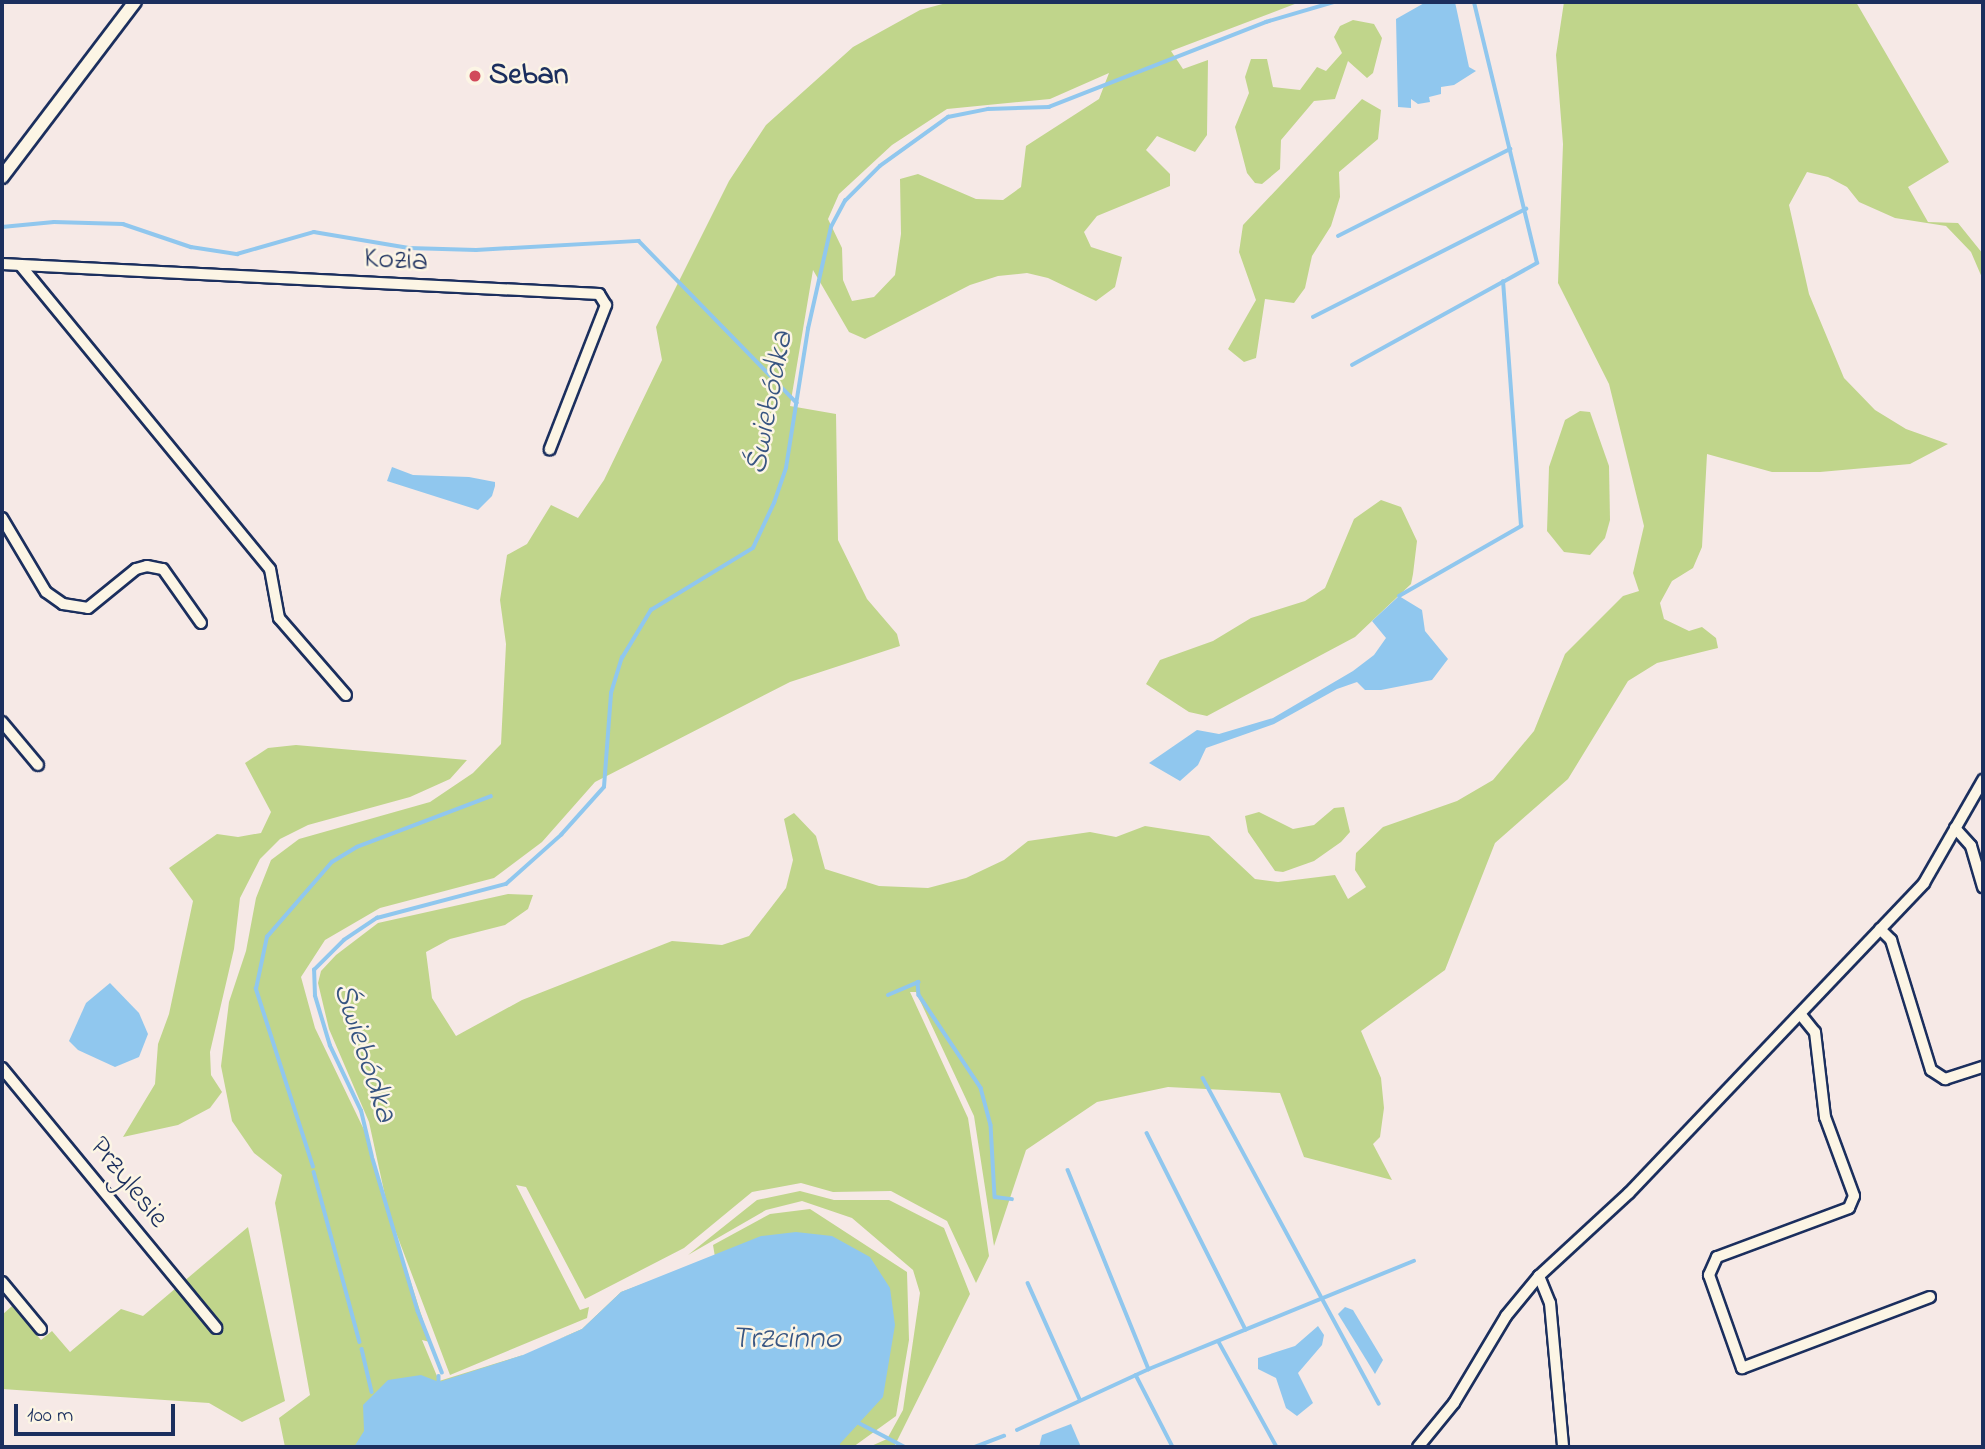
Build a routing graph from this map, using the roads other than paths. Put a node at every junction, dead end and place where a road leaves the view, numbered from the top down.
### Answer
1 (135, 2) edge
2 (2, 177) edge
3 (2, 264) edge
4 (21, 266) junction
5 (550, 449) dead end
6 (2, 518) edge
7 (201, 623) dead end
8 (346, 695) dead end
9 (2, 722) edge
10 (38, 765) dead end
11 (1983, 780) edge
12 (1955, 828) junction
13 (1983, 887) edge
14 (1880, 929) junction
15 (1801, 1015) junction
16 (1983, 1067) edge
17 (2, 1068) edge
18 (1539, 1276) junction
19 (2, 1282) edge
20 (1930, 1297) dead end
21 (215, 1328) dead end
22 (41, 1329) dead end
23 (1418, 1447) edge
24 (1563, 1447) edge

1 - 2 street
3 - 4 street, Kozia
4 - 5 street, Kozia
4 - 8 street
6 - 7 street
9 - 10 street
11 - 12 street
12 - 13 street
12 - 14 street
14 - 15 street
14 - 16 street
15 - 18 street
15 - 20 street
17 - 21 street, Przylesie
18 - 23 street
18 - 24 street
19 - 22 street

